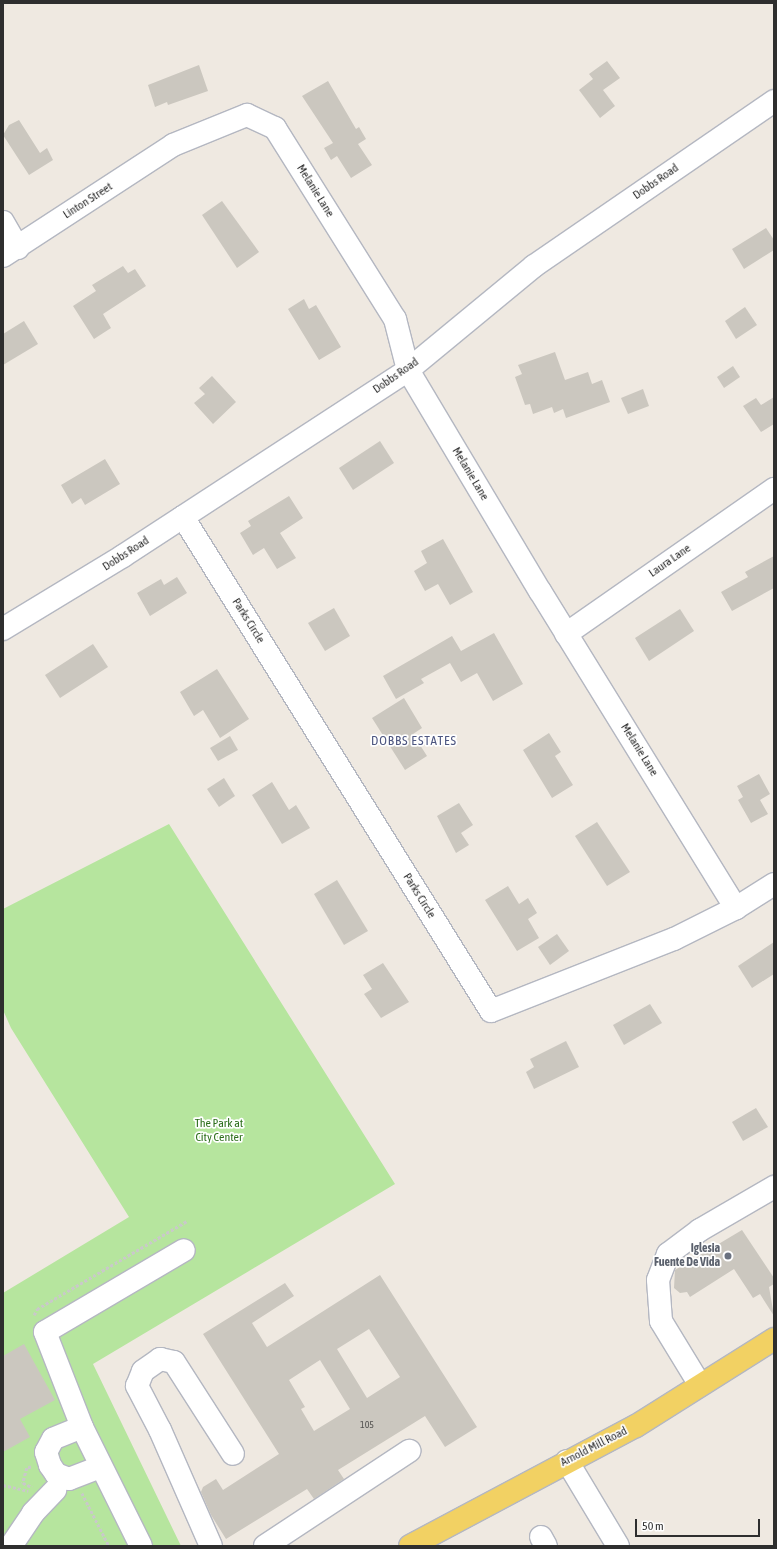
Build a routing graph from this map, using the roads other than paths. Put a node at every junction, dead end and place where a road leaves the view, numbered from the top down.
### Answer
1 (774, 101) edge
2 (173, 145) joint
3 (3, 222) edge
4 (10, 252) edge
5 (408, 370) junction
6 (774, 489) edge
7 (182, 517) junction
8 (3, 629) edge
9 (566, 634) junction
10 (774, 884) edge
11 (736, 908) junction
12 (774, 1187) edge
13 (184, 1250) dead end
14 (774, 1339) edge
15 (700, 1385) junction
16 (82, 1426) junction
17 (409, 1451) dead end
18 (233, 1454) dead end
19 (568, 1461) junction
20 (101, 1468) junction
21 (45, 1489) road end
22 (11, 1546) edge
23 (141, 1546) edge
24 (211, 1546) edge
25 (264, 1546) edge
26 (410, 1546) edge
27 (618, 1546) edge

1 - 5 street, Dobbs Road
2 - 4 street, Linton Street
2 - 5 street, Melanie Lane
3 - 4 street
5 - 7 street, Dobbs Road
5 - 9 street, Melanie Lane
6 - 9 street, Laura Lane
7 - 8 street, Dobbs Road
7 - 11 street, Parks Circle
9 - 11 street, Melanie Lane
10 - 11 street, Parks Circle
12 - 15 street
13 - 16 street
14 - 15 main road, Arnold Mill Road
15 - 19 main road, Arnold Mill Road
16 - 20 street
16 - 20 street
17 - 25 street
18 - 24 street
19 - 26 main road, Arnold Mill Road
19 - 27 street
20 - 23 street
21 - 22 street

